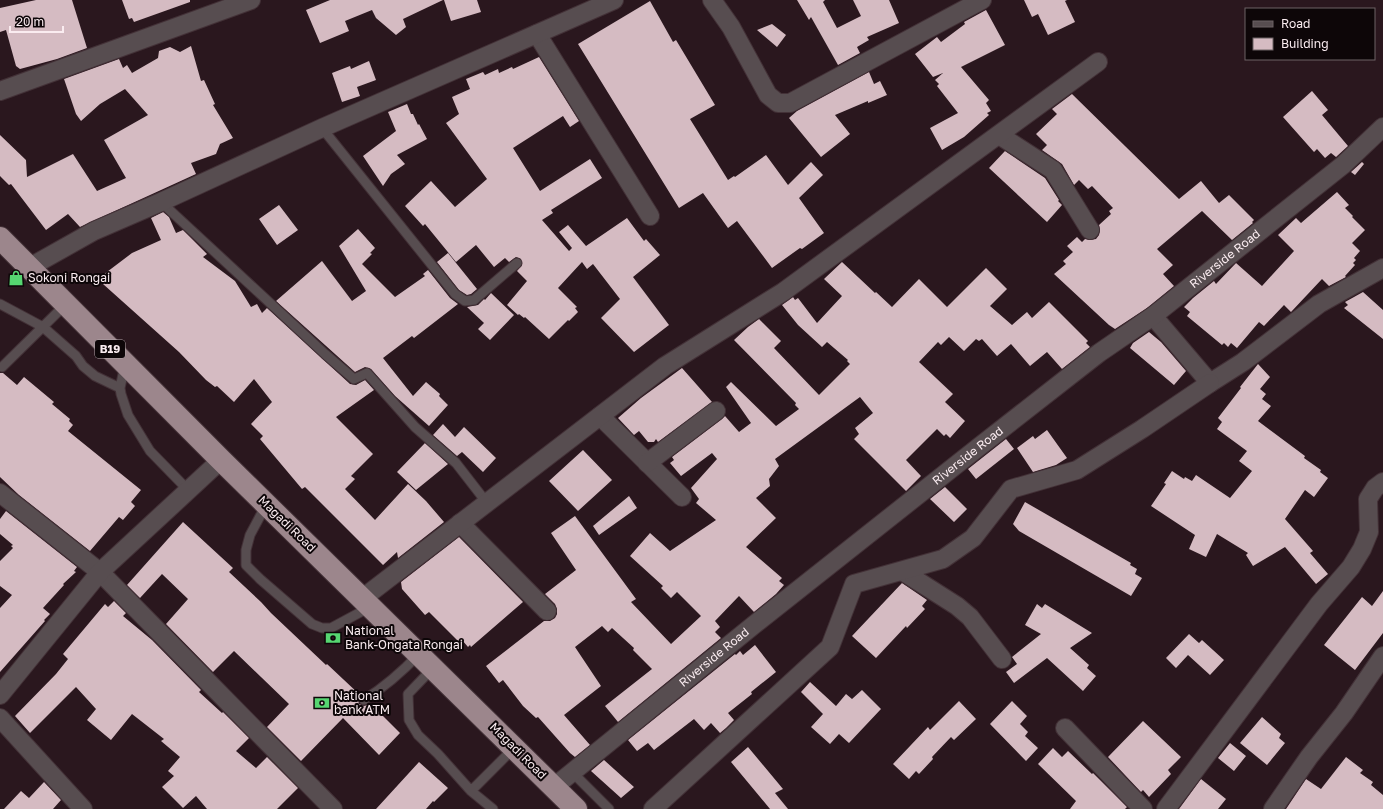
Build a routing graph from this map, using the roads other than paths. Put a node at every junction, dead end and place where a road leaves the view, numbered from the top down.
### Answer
1 (251, 0) edge
2 (614, 0) edge
3 (712, 0) edge
4 (982, 0) edge
5 (537, 34) junction
6 (1098, 62) dead end
7 (0, 90) edge
8 (1383, 127) edge
9 (322, 128) junction
10 (999, 135) junction
11 (162, 202) junction
12 (650, 216) dead end
13 (1090, 230) dead end
14 (0, 238) edge
15 (517, 263) dead end
16 (30, 267) junction
17 (1383, 268) edge
18 (0, 304) edge
19 (66, 304) junction
20 (1153, 316) junction
21 (43, 327) junction
22 (125, 363) junction
23 (2, 367) dead end
24 (1210, 383) junction
25 (120, 388) junction
26 (716, 412) dead end
27 (600, 416) junction
28 (221, 460) junction
29 (647, 463) junction
30 (1383, 482) edge
31 (188, 490) junction
32 (0, 493) edge
33 (682, 497) dead end
34 (487, 503) junction
35 (266, 504) junction
36 (460, 523) junction
37 (902, 571) junction
38 (100, 572) junction
39 (367, 602) junction
40 (547, 611) dead end
41 (1383, 656) edge
42 (1002, 659) dead end
43 (426, 661) junction
44 (0, 695) edge
45 (364, 700) dead end
46 (0, 718) edge
47 (1065, 728) dead end
48 (514, 748) junction
49 (572, 772) junction
50 (554, 787) junction
51 (471, 791) junction
52 (573, 808) edge
53 (83, 809) edge
54 (333, 809) edge
55 (494, 809) edge
56 (609, 809) edge
57 (653, 809) edge
58 (1143, 809) edge
59 (1166, 809) edge
60 (1273, 809) edge

1 - 7 street
2 - 5 street
3 - 4 street
5 - 9 street
5 - 12 street
6 - 10 street
8 - 20 street, Riverside Road
9 - 11 street
9 - 15 lane
10 - 13 street
10 - 27 street
11 - 16 street
11 - 34 lane
14 - 16 highway, Magadi Road / B19
16 - 19 highway, Magadi Road / B19
17 - 24 street
18 - 21 lane
19 - 21 lane
19 - 22 highway, Magadi Road / B19
20 - 24 street
20 - 49 street, Riverside Road
21 - 23 lane
21 - 25 lane
22 - 25 lane
22 - 28 highway, Magadi Road / B19
24 - 37 street
25 - 31 lane
26 - 29 street
27 - 29 street
27 - 34 street
28 - 31 street
28 - 35 highway, Magadi Road / B19
29 - 33 street
30 - 59 street
31 - 38 street
32 - 38 street
34 - 36 street
35 - 39 highway, Magadi Road / B19
35 - 39 lane
36 - 39 street
36 - 40 street
37 - 42 street
37 - 57 street
38 - 44 street
38 - 54 street
39 - 43 highway, Magadi Road / B19
41 - 60 street
43 - 45 lane
43 - 48 highway, Magadi Road / B19
43 - 51 lane
46 - 53 street
47 - 58 street
48 - 50 highway, Magadi Road / B19
48 - 51 lane
49 - 50 street, Riverside Road
49 - 56 lane
50 - 52 highway, Magadi Road / B19
51 - 55 lane

